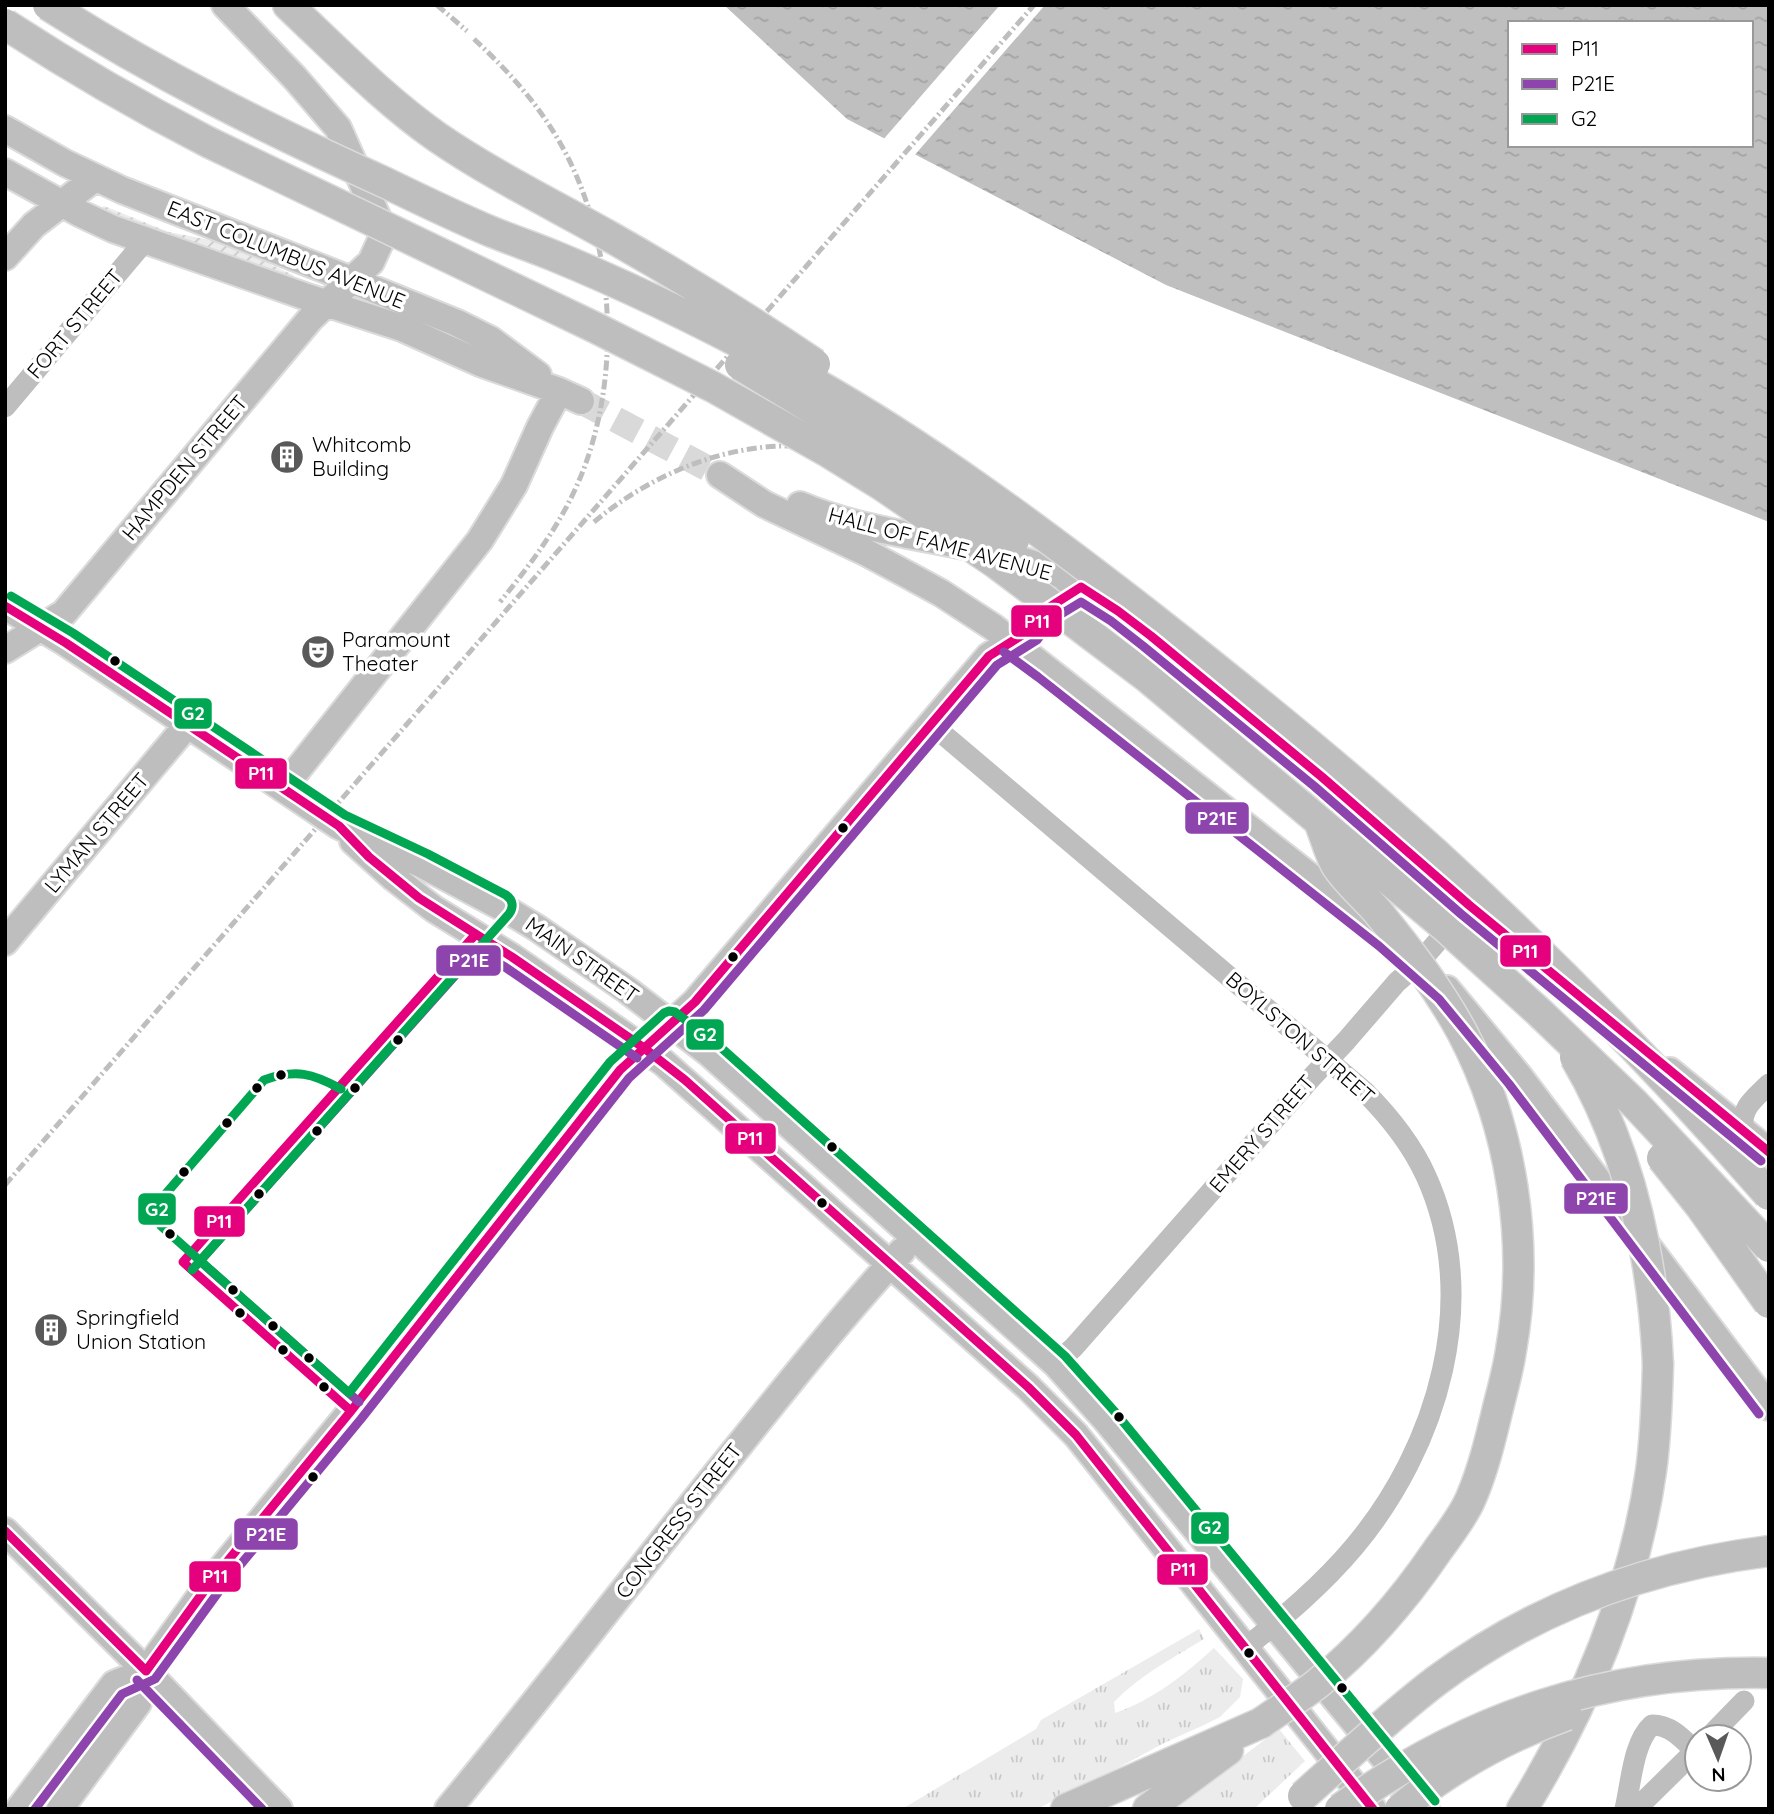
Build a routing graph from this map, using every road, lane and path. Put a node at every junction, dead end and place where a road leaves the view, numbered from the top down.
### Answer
1 (48, 5) edge
2 (225, 5) edge
3 (298, 15) edge
4 (5, 24) edge
5 (5, 129) edge
6 (5, 172) edge
7 (95, 178) junction
8 (62, 204) junction
9 (491, 232) junction
10 (145, 241) junction
11 (5, 257) edge
12 (352, 281) junction
13 (327, 303) junction
14 (570, 396) junction
15 (5, 407) edge
16 (924, 452) junction
17 (1081, 587) junction
18 (5, 606) edge
19 (40, 628) junction
20 (1011, 642) junction
21 (5, 650) edge
22 (188, 724) junction
23 (932, 724) junction
24 (283, 788) junction
25 (1318, 820) junction
26 (339, 826) junction
27 (1397, 843) junction
28 (1469, 905) junction
29 (1351, 909) junction
30 (5, 942) edge
31 (1419, 963) junction
32 (1490, 969) junction
33 (671, 1023) junction
34 (644, 1048) junction
35 (1328, 1060) junction
36 (1769, 1084) edge
37 (1728, 1132) junction
38 (1769, 1152) edge
39 (1769, 1184) edge
40 (1769, 1195) edge
41 (915, 1237) junction
42 (1769, 1247) edge
43 (890, 1264) junction
44 (1769, 1303) edge
45 (1056, 1364) junction
46 (1769, 1407) edge
47 (5, 1531) edge
48 (1769, 1550) edge
49 (1274, 1625) junction
50 (1245, 1648) junction
51 (146, 1671) junction
52 (1769, 1674) edge
53 (1744, 1701) dead end
54 (1261, 1723) junction
55 (1722, 1723) edge
56 (1683, 1737) edge
57 (1683, 1763) edge
58 (1295, 1802) edge
59 (19, 1809) edge
60 (60, 1809) edge
61 (279, 1809) edge
62 (448, 1809) edge
63 (1066, 1809) edge
64 (1148, 1809) edge
65 (1340, 1809) edge
66 (1373, 1809) edge
67 (1400, 1809) edge
68 (1426, 1809) edge
69 (1522, 1809) edge
70 (1625, 1809) edge
71 (1636, 1809) edge

1 - 9 highway, bridge
2 - 12 main road
3 - 16 highway, bridge
4 - 25 highway, bridge
5 - 7 main road, EAST COLUMBUS AVENUE
6 - 8 main road, EAST COLUMBUS AVENUE
7 - 8 main road
7 - 12 main road, EAST COLUMBUS AVENUE
8 - 10 main road, EAST COLUMBUS AVENUE
8 - 11 main road
9 - 16 highway, bridge
9 - 69 highway, bridge
10 - 13 main road, EAST COLUMBUS AVENUE
10 - 15 street, FORT STREET
12 - 13 main road, HAMPDEN STREET
12 - 14 main road, EAST COLUMBUS AVENUE
13 - 14 main road, EAST COLUMBUS AVENUE
13 - 19 main road, HAMPDEN STREET
14 - 24 main road
16 - 37 highway, bridge
17 - 20 main road
17 - 20 main road, HALL OF FAME AVENUE
17 - 27 main road, HALL OF FAME AVENUE
18 - 19 main road, MAIN STREET
19 - 21 main road, HAMPDEN STREET
19 - 22 main road, MAIN STREET
20 - 23 main road
20 - 29 main road
22 - 24 main road, MAIN STREET
22 - 30 main road, LYMAN STREET
23 - 33 main road
23 - 35 street, BOYLSTON STREET
24 - 26 main road, MAIN STREET
25 - 32 highway, bridge
25 - 54 highway, bridge
26 - 33 main road, MAIN STREET
26 - 34 main road, MAIN STREET
27 - 28 main road, HALL OF FAME AVENUE
27 - 29 main road
28 - 31 street, EMERY STREET
28 - 37 main road, HALL OF FAME AVENUE
29 - 31 main road
31 - 35 street, EMERY STREET
31 - 46 main road
32 - 42 highway, bridge
32 - 44 highway, bridge
33 - 34 main road
33 - 41 main road, MAIN STREET
34 - 43 main road, MAIN STREET
34 - 51 main road
35 - 45 street, EMERY STREET
35 - 49 street, BOYLSTON STREET
36 - 37 street
37 - 38 main road, HALL OF FAME AVENUE
37 - 39 highway, bridge
37 - 40 highway, bridge
41 - 43 main road, CONGRESS STREET
41 - 45 main road, MAIN STREET
43 - 50 main road, MAIN STREET
43 - 62 main road, CONGRESS STREET
45 - 49 main road, MAIN STREET
47 - 51 main road
48 - 58 highway, bridge
49 - 50 street, BOYLSTON STREET
49 - 68 main road, MAIN STREET
50 - 66 main road, MAIN STREET
51 - 59 main road
51 - 60 main road
51 - 61 main road
52 - 65 highway, bridge
52 - 67 highway, bridge
53 - 55 street
54 - 63 highway
54 - 64 highway
56 - 70 street
57 - 71 street

